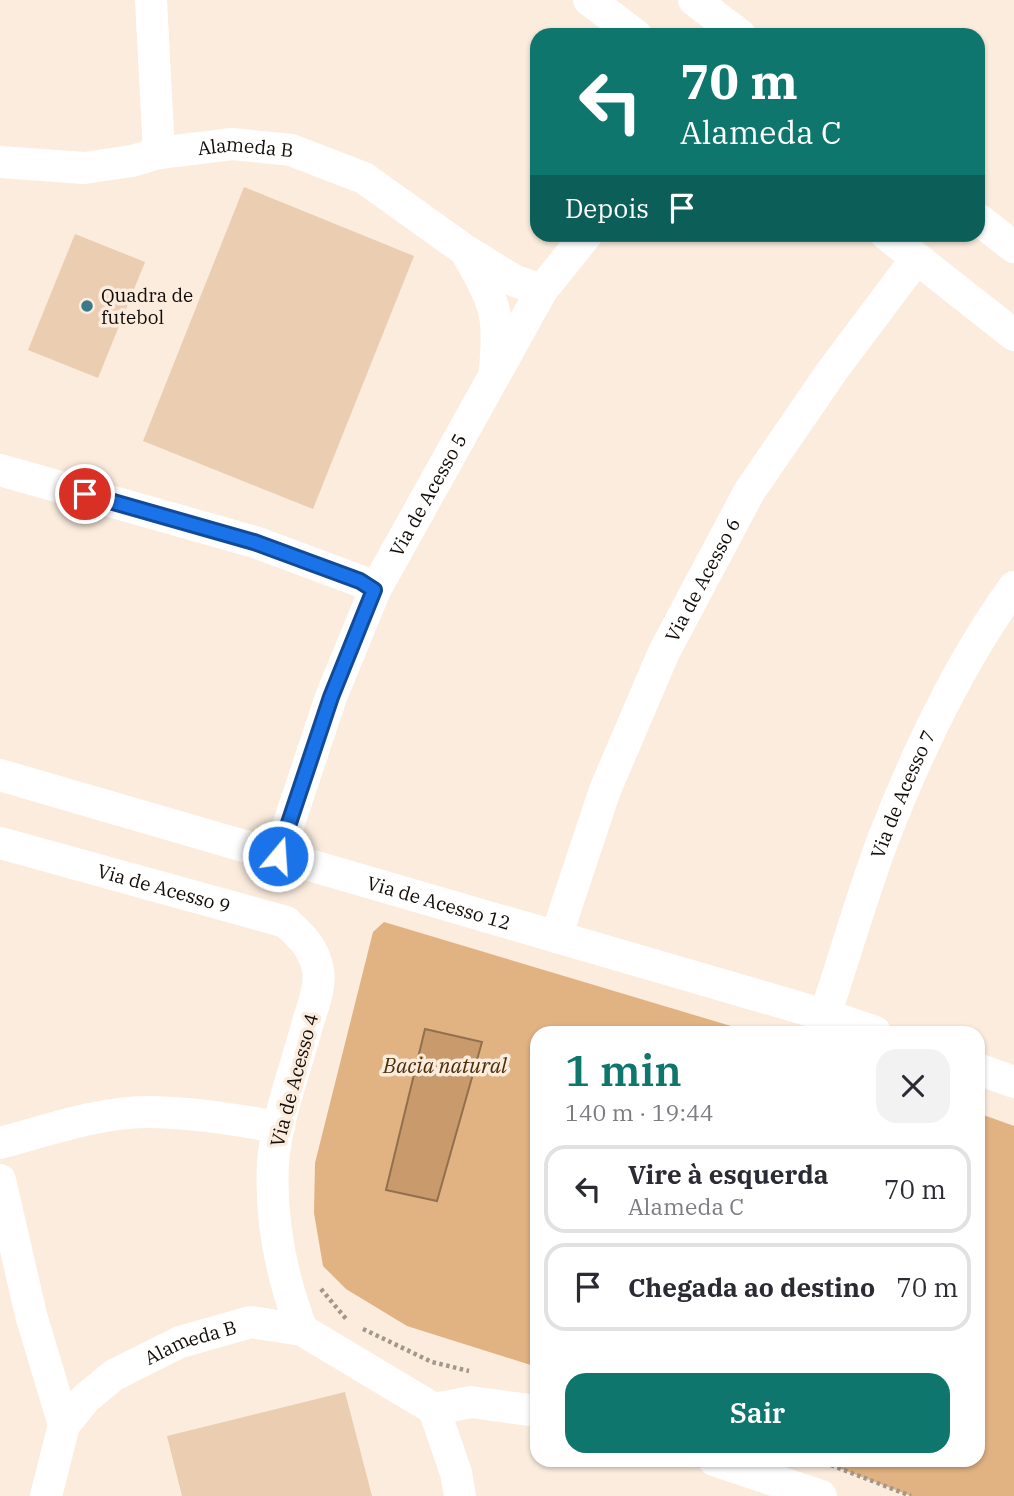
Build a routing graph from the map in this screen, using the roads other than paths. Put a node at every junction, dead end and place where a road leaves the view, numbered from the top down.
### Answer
1 (151, 0) edge
2 (589, 0) edge
3 (694, 0) edge
4 (627, 28) edge
5 (731, 28) edge
6 (159, 153) junction
7 (0, 162) edge
8 (985, 224) edge
9 (581, 242) edge
10 (896, 242) edge
11 (1014, 247) edge
12 (466, 251) junction
13 (916, 259) junction
14 (542, 290) junction
15 (1014, 335) edge
16 (495, 377) junction
17 (0, 470) edge
18 (1014, 587) edge
19 (374, 590) junction
20 (0, 775) edge
21 (0, 843) edge
22 (278, 856) junction
23 (556, 937) junction
24 (313, 953) joint
25 (825, 1015) junction
26 (857, 1026) edge
27 (985, 1072) edge
28 (1014, 1082) edge
29 (279, 1127) junction
30 (0, 1143) edge
31 (0, 1180) edge
32 (303, 1331) junction
33 (434, 1409) junction
34 (530, 1410) edge
35 (64, 1425) junction
36 (735, 1467) edge
37 (46, 1496) edge
38 (460, 1496) edge
39 (821, 1496) edge

1 - 6 street
2 - 4 street
3 - 5 street
6 - 7 street, Alameda B
6 - 12 street, Alameda B
8 - 11 street
9 - 14 street, Via de Acesso 5
10 - 13 street
12 - 14 street, Alameda B
12 - 16 street, Alameda B
13 - 15 street
13 - 23 street, Via de Acesso 6
14 - 16 street, Via de Acesso 5
16 - 19 street, Via de Acesso 5
17 - 19 street
18 - 25 street, Via de Acesso 7
19 - 22 street, Via de Acesso 5
20 - 22 street, Via de Acesso 12
21 - 24 street, Via de Acesso 9
22 - 23 street, Via de Acesso 12
23 - 25 street, Via de Acesso 12
24 - 29 street, Via de Acesso 4
25 - 26 street, Via de Acesso 12
27 - 28 street
29 - 30 street
29 - 32 street, Via de Acesso 4
31 - 35 street
32 - 33 street, Alameda B
32 - 35 street, Alameda B
33 - 34 street
33 - 38 street
35 - 37 street, Alameda B
36 - 39 street

